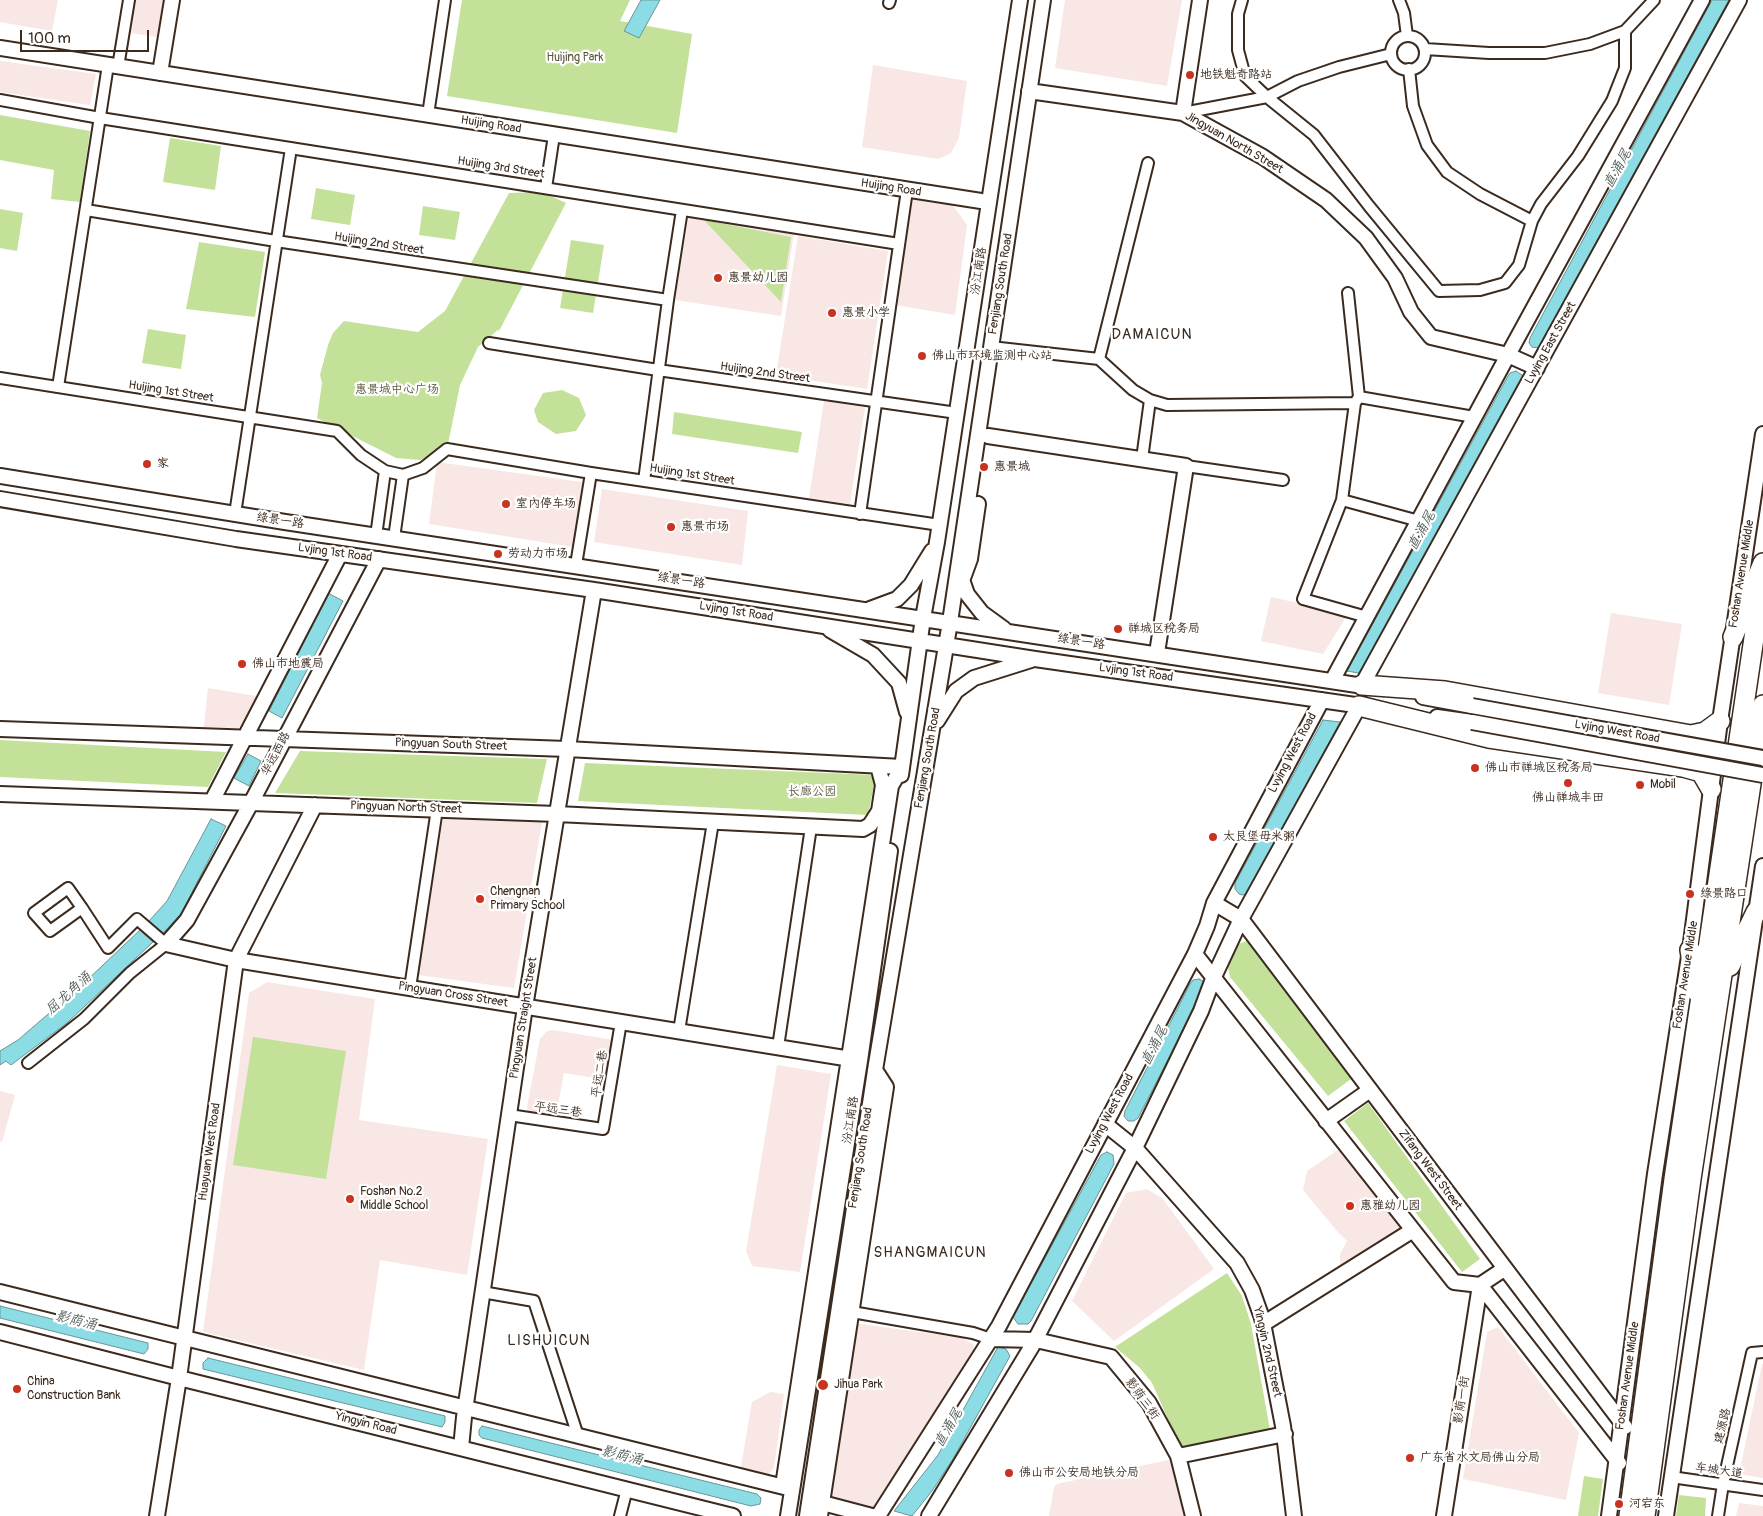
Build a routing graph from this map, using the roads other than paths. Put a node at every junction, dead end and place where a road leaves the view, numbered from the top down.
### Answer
1 (129, 0) edge
2 (172, 0) edge
3 (445, 0) edge
4 (1011, 0) edge
5 (1020, 0) edge
6 (1043, 0) edge
7 (1051, 0) edge
8 (1200, 0) edge
9 (1242, 0) edge
10 (1398, 0) edge
11 (1654, 0) edge
12 (1702, 0) edge
13 (1739, 0) edge
14 (1625, 30) junction
15 (1407, 36) junction
16 (0, 48) edge
17 (1425, 49) junction
18 (1392, 54) junction
19 (113, 66) junction
20 (1409, 69) junction
21 (160, 73) junction
22 (1034, 92) junction
23 (1267, 97) junction
24 (0, 100) edge
25 (1183, 113) junction
26 (428, 115) junction
27 (100, 118) junction
28 (554, 135) junction
29 (291, 148) junction
30 (1148, 163) dead end
31 (546, 188) junction
32 (907, 190) junction
33 (981, 201) junction
34 (86, 210) junction
35 (682, 210) junction
36 (1532, 221) junction
37 (276, 241) junction
38 (899, 244) junction
39 (1348, 293) dead end
40 (668, 300) junction
41 (489, 342) dead end
42 (996, 348) junction
43 (1508, 355) junction
44 (962, 356) junction
45 (1099, 359) junction
46 (1538, 368) junction
47 (658, 370) junction
48 (0, 378) edge
49 (58, 387) junction
50 (1150, 400) junction
51 (1357, 400) junction
52 (876, 401) junction
53 (950, 412) junction
54 (249, 417) junction
55 (1474, 417) junction
56 (1763, 434) edge
57 (988, 436) junction
58 (1142, 459) junction
59 (1186, 466) junction
60 (384, 471) junction
61 (590, 473) junction
62 (402, 475) junction
63 (0, 476) edge
64 (1283, 480) dead end
65 (644, 481) junction
66 (0, 499) edge
67 (1342, 500) junction
68 (236, 514) junction
69 (860, 514) junction
70 (1419, 521) junction
71 (933, 524) junction
72 (376, 536) junction
73 (394, 538) junction
74 (937, 542) junction
75 (340, 554) junction
76 (928, 557) junction
77 (379, 559) junction
78 (1763, 563) edge
79 (576, 566) junction
80 (960, 576) junction
81 (1763, 577) edge
82 (594, 590) junction
83 (868, 609) junction
84 (1366, 617) junction
85 (923, 618) junction
86 (950, 622) junction
87 (823, 625) junction
88 (1007, 630) junction
89 (1733, 637) junction
90 (920, 641) junction
91 (947, 645) junction
92 (1157, 653) junction
93 (1035, 659) junction
94 (1332, 681) junction
95 (1362, 685) junction
96 (903, 697) junction
97 (1322, 700) junction
98 (1763, 705) edge
99 (1359, 706) junction
100 (1720, 720) junction
101 (1472, 722) joint
102 (909, 723) junction
103 (933, 728) junction
104 (0, 729) edge
105 (245, 738) junction
106 (284, 739) junction
107 (567, 749) junction
108 (1763, 758) edge
109 (878, 766) junction
110 (898, 767) junction
111 (1763, 775) edge
112 (1711, 790) junction
113 (0, 794) edge
114 (212, 801) junction
115 (251, 803) junction
116 (315, 805) junction
117 (437, 809) junction
118 (557, 814) junction
119 (713, 822) junction
120 (811, 827) junction
121 (863, 829) junction
122 (884, 830) junction
123 (1763, 866) edge
124 (1214, 903) junction
125 (82, 908) junction
126 (1756, 912) junction
127 (1241, 919) junction
128 (166, 944) junction
129 (1690, 950) junction
130 (1195, 954) junction
131 (236, 960) junction
132 (1213, 979) junction
133 (1722, 983) junction
134 (410, 988) junction
135 (525, 1007) junction
136 (1700, 1008) junction
137 (621, 1022) junction
138 (679, 1031) junction
139 (778, 1047) junction
140 (854, 1060) junction
141 (28, 1063) dead end
142 (1370, 1090) junction
143 (509, 1115) junction
144 (1326, 1121) junction
145 (1105, 1124) junction
146 (603, 1129) joint
147 (1135, 1148) junction
148 (1412, 1230) junction
149 (1504, 1268) junction
150 (1480, 1285) junction
151 (0, 1292) edge
152 (482, 1292) junction
153 (845, 1311) junction
154 (1263, 1324) junction
155 (0, 1332) edge
156 (185, 1338) junction
157 (991, 1340) junction
158 (1036, 1340) junction
159 (1763, 1352) edge
160 (179, 1378) junction
161 (464, 1412) junction
162 (1622, 1424) junction
163 (1285, 1434) junction
164 (578, 1436) junction
165 (461, 1444) junction
166 (1638, 1446) junction
167 (1178, 1456) junction
168 (1616, 1460) junction
169 (1671, 1477) junction
170 (1633, 1481) junction
171 (1723, 1484) junction
172 (627, 1489) junction
173 (1763, 1490) edge
174 (792, 1493) junction
175 (814, 1507) edge
176 (157, 1516) edge
177 (620, 1516) edge
178 (732, 1516) edge
179 (788, 1516) edge
180 (872, 1516) edge
181 (878, 1516) edge
182 (929, 1516) edge
183 (1193, 1516) edge
184 (1294, 1516) edge
185 (1444, 1516) edge
186 (1609, 1516) edge
187 (1628, 1516) edge
188 (1645, 1516) edge
189 (1666, 1516) edge
190 (1718, 1516) edge

1 - 19 street
2 - 21 street
3 - 26 street
4 - 33 street
5 - 44 street, 汾江南路
6 - 22 street
7 - 22 street
8 - 25 street
9 - 23 street
10 - 15 street
11 - 14 street
12 - 43 street
13 - 46 street, Lvying East Street
14 - 17 street
14 - 36 street
15 - 17 street
15 - 18 street
16 - 19 street, Huijing Road
17 - 20 street
18 - 20 street
18 - 23 street
19 - 21 street, Huijing Road
19 - 27 street
20 - 36 street
21 - 26 street, Huijing Road
22 - 25 street, Jingyuan North Street
22 - 42 street
23 - 25 street
23 - 36 street
24 - 27 street, Huijing 3rd Street
25 - 43 street, Jingyuan North Street
26 - 28 street, Huijing Road
27 - 29 street, Huijing 3rd Street
27 - 34 street
28 - 31 street
28 - 32 street, Huijing Road
29 - 31 street, Huijing 3rd Street
29 - 37 street
30 - 45 street
31 - 35 street, Huijing 3rd Street
32 - 33 street, Huijing Road
32 - 38 street
33 - 44 street
34 - 37 street, Huijing 2nd Street
34 - 49 street
35 - 38 street, Huijing 3rd Street
35 - 40 street
37 - 40 street, Huijing 2nd Street
37 - 54 street
38 - 52 street
39 - 51 street
40 - 47 street
41 - 47 street, Huijing 2nd Street
42 - 45 street
42 - 57 street
42 - 80 street, Fenjiang South Road
43 - 46 street, Jingyuan North Street
43 - 55 street
44 - 53 street
44 - 74 street, 汾江南路
45 - 50 street
46 - 95 street, Lvying East Street
47 - 52 street, Huijing 2nd Street
47 - 65 street
48 - 49 street, Huijing 1st Street
49 - 54 street, Huijing 1st Street
50 - 51 street
50 - 58 street
51 - 55 street
51 - 67 street
52 - 53 street, Huijing 2nd Street
52 - 69 street
53 - 71 street
54 - 60 street, Huijing 1st Street
54 - 68 street
55 - 70 street
56 - 89 street, Foshan Avenue Middle
57 - 58 street
57 - 80 street
58 - 59 street
59 - 64 street
59 - 92 street
60 - 62 street
60 - 72 street
61 - 62 street, Huijing 1st Street
61 - 65 street, Huijing 1st Street
61 - 79 street
62 - 73 street
63 - 68 street, 绿景一路
65 - 69 street, Huijing 1st Street
66 - 75 street, Lvjing 1st Road
67 - 70 street
67 - 84 street
68 - 72 street, 绿景一路
69 - 71 street, Huijing 1st Street
70 - 84 street
71 - 76 street
72 - 73 street, 绿景一路
73 - 79 street, 绿景一路
74 - 76 street
74 - 85 street, 汾江南路
75 - 77 street, Lvjing 1st Road
75 - 105 street
76 - 83 street
77 - 82 street, Lvjing 1st Road
77 - 106 street, 华远西路
78 - 89 highway
79 - 83 street, 绿景一路
80 - 86 street, Fenjiang South Road
80 - 88 street
81 - 136 highway, Foshan Avenue Middle
82 - 87 street, Lvjing 1st Road
82 - 107 street, Pingyuan Straight Street
83 - 85 street, 绿景一路
84 - 94 street
85 - 86 street, 绿景一路
85 - 90 street, 汾江南路
86 - 88 street, 绿景一路
86 - 91 street, Fenjiang South Road
87 - 90 street, Lvjing 1st Road
87 - 96 street
88 - 92 street, 绿景一路
89 - 100 street, Foshan Avenue Middle
90 - 91 street, Lvjing 1st Road
90 - 102 street, 汾江南路
91 - 93 street, Lvjing 1st Road
91 - 103 street, Fenjiang South Road
92 - 94 street, 绿景一路
93 - 97 street, Lvjing 1st Road
93 - 103 street
94 - 95 street, 绿景一路
95 - 100 highway
95 - 108 street, Lvjing West Road, bridge
96 - 102 street
96 - 110 street
97 - 99 street, Lvjing 1st Road
97 - 124 street, Lvying West Road
98 - 133 highway
99 - 101 street, Lvjing 1st Road
99 - 112 highway
99 - 127 street
100 - 112 street, Foshan Avenue Middle
101 - 111 street, Lvjing West Road, bridge
102 - 110 street
103 - 153 street, Fenjiang South Road
104 - 105 street, Pingyuan South Street
105 - 106 street, Pingyuan South Street
105 - 114 street
106 - 107 street, Pingyuan South Street
106 - 115 street, 华远西路
107 - 109 street, Pingyuan South Street
107 - 118 street, Pingyuan Straight Street
109 - 110 street, Pingyuan South Street
109 - 121 street
110 - 122 street
110 - 140 street
112 - 129 street, Foshan Avenue Middle
113 - 114 street, Pingyuan North Street
114 - 115 street, Pingyuan North Street
115 - 116 street, Pingyuan North Street
115 - 128 street, 华远西路
116 - 117 street, Pingyuan North Street
116 - 131 street, Huayuan West Road
117 - 118 street, Pingyuan North Street
117 - 134 street
118 - 119 street, Pingyuan North Street
118 - 135 street, Pingyuan Straight Street
119 - 120 street, Pingyuan North Street
119 - 138 street
120 - 121 street, Pingyuan North Street
120 - 139 street
121 - 122 street, Pingyuan North Street
122 - 140 street
123 - 126 street
124 - 127 street, Zifang West Street
124 - 130 street, Lvying West Road
125 - 125 street
125 - 128 street
126 - 133 highway
126 - 169 street
127 - 132 street
127 - 142 street, Zifang West Street
128 - 131 street, Pingyuan Cross Street
128 - 141 street
129 - 136 highway
129 - 162 street, Foshan Avenue Middle
130 - 132 street
130 - 145 street, Lvying West Road
131 - 134 street, Pingyuan Cross Street
131 - 156 street, Huayuan West Road
132 - 144 street
132 - 147 street
133 - 188 highway
134 - 135 street, Pingyuan Cross Street
135 - 137 street, Pingyuan Cross Street
135 - 143 street, Pingyuan Straight Street
136 - 166 highway, Foshan Avenue Middle
137 - 138 street, Pingyuan Cross Street
137 - 146 street, 平远二巷
138 - 139 street, Pingyuan Cross Street
139 - 140 street, Pingyuan Cross Street
140 - 174 street
142 - 144 street
142 - 149 street, Zifang West Street
143 - 146 street, 平远三巷
143 - 152 street, Pingyuan Straight Street
144 - 148 street
145 - 147 street, Yingyin 2nd Street
145 - 157 street, Lvying West Road
147 - 154 street, Yingyin 2nd Street
147 - 158 street
148 - 150 street
148 - 154 street
149 - 150 street
149 - 162 street, Zifang West Street
150 - 168 street
150 - 185 street, 影荫一街
151 - 156 street
152 - 161 street, Pingyuan Straight Street
152 - 164 street
153 - 157 street
153 - 175 street, Fenjiang South Road
154 - 163 street, Yingyin 2nd Street
155 - 160 street, Yingyin Road
156 - 160 street, Huayuan West Road
156 - 161 street
157 - 158 street, 影荫三街
157 - 181 street, Lvying West Road
158 - 167 street, 影荫三街
158 - 182 street
159 - 171 street, 建源路
160 - 165 street, Yingyin Road
160 - 176 street, Huayuan West Road
161 - 164 street
161 - 165 street, Pingyuan Straight Street
162 - 166 street, Zifang West Street
162 - 168 street, Foshan Avenue Middle
163 - 167 street
163 - 184 street, Yingyin 2nd Street
164 - 174 street
165 - 172 street, Yingyin Road
166 - 170 highway, Foshan Avenue Middle
167 - 183 street, 影荫三街
168 - 170 street
168 - 186 street, Foshan Avenue Middle
169 - 171 street, 车城大道
169 - 189 street
170 - 187 highway, Foshan Avenue Middle
171 - 173 street, 车城大道
171 - 190 street, 建源路
172 - 177 street
172 - 178 street, Yingyin Road
174 - 179 street
175 - 180 street

